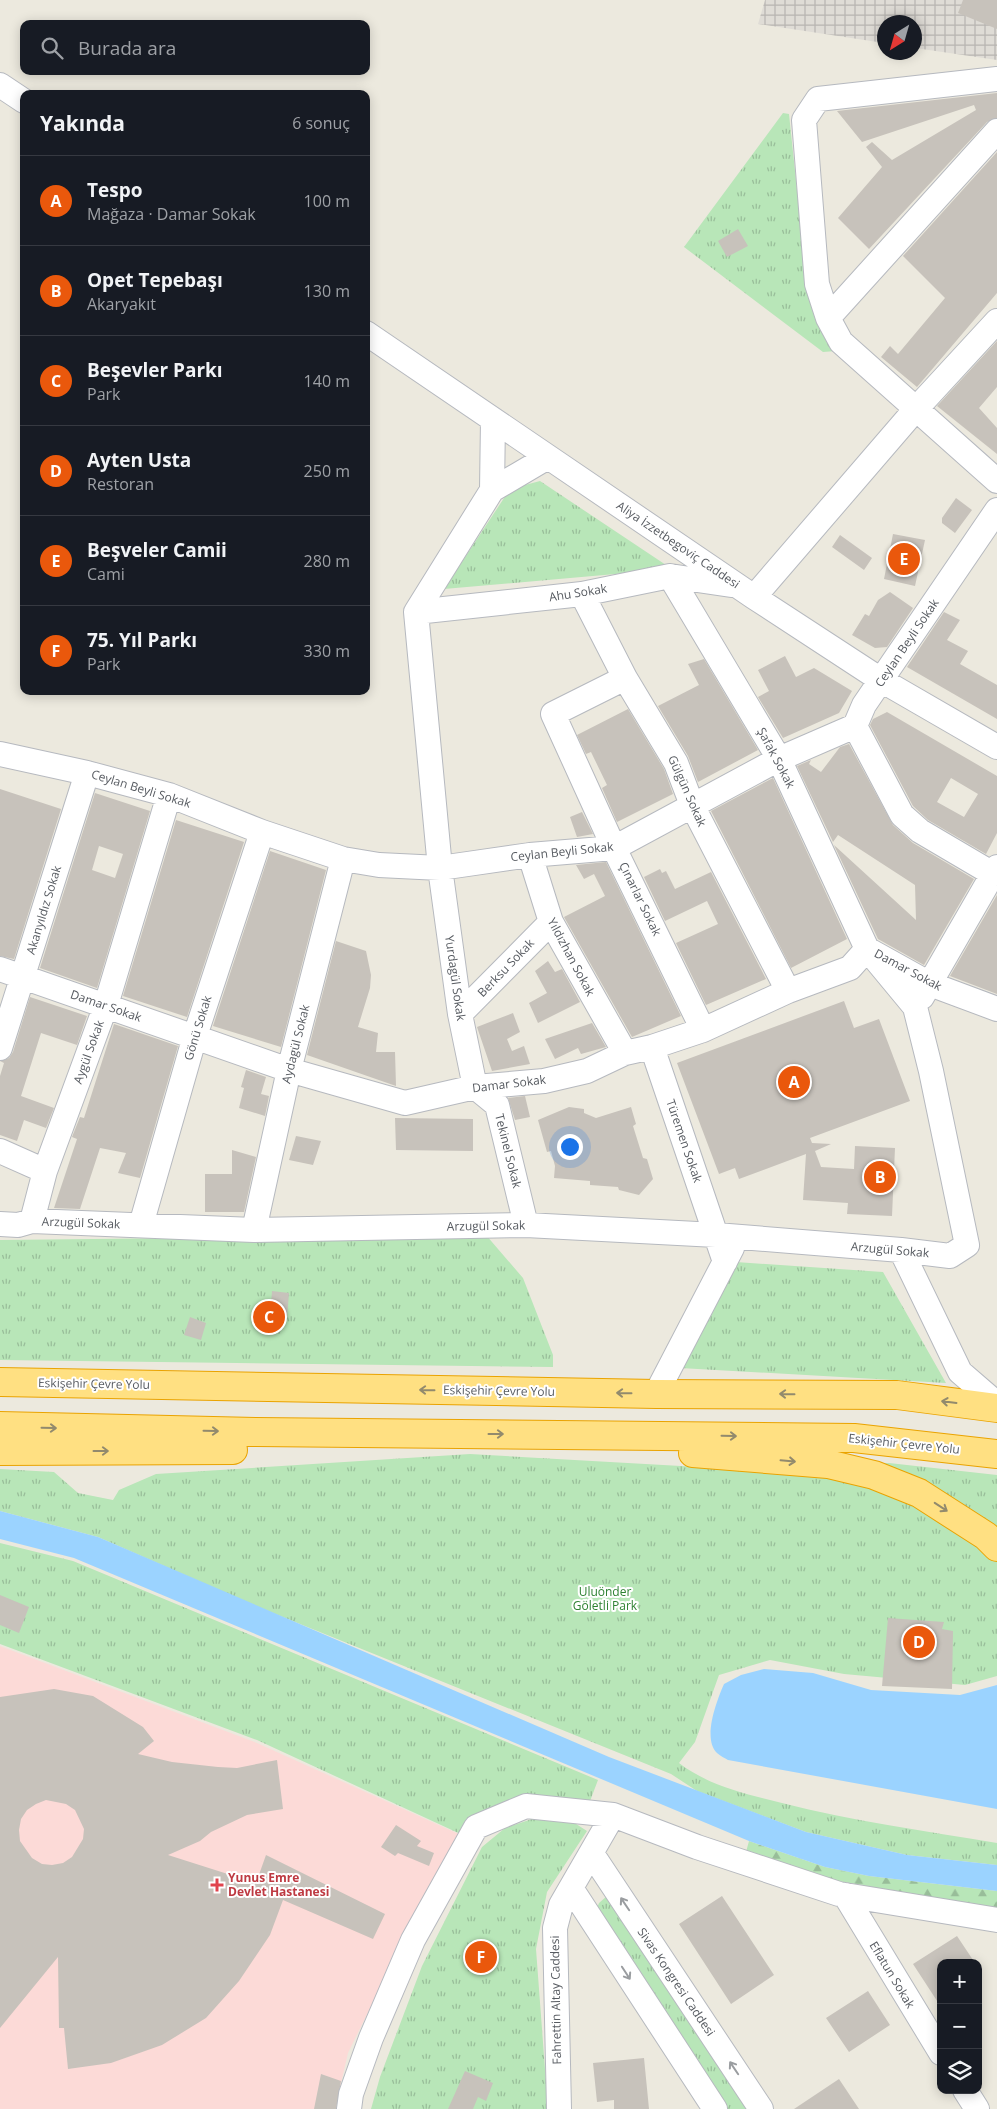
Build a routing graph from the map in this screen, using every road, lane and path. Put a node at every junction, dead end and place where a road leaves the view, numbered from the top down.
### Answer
1 (997, 79) edge
2 (0, 85) edge
3 (20, 98) edge
4 (997, 132) edge
5 (828, 318) junction
6 (997, 321) edge
7 (370, 336) edge
8 (915, 410) junction
9 (493, 420) junction
10 (548, 457) junction
11 (997, 481) edge
12 (492, 490) junction
13 (997, 510) edge
14 (670, 576) junction
15 (746, 591) junction
16 (582, 594) junction
17 (416, 612) junction
18 (625, 678) junction
19 (882, 680) junction
20 (855, 726) junction
21 (997, 747) edge
22 (2, 759) edge
23 (779, 759) junction
24 (87, 773) junction
25 (170, 796) junction
26 (692, 805) junction
27 (262, 832) junction
28 (614, 848) junction
29 (530, 855) junction
30 (343, 859) junction
31 (440, 868) junction
32 (995, 870) edge
33 (551, 922) junction
34 (867, 948) junction
35 (0, 969) edge
36 (23, 978) junction
37 (930, 984) junction
38 (788, 991) junction
39 (106, 1006) junction
40 (915, 1008) junction
41 (997, 1009) edge
42 (460, 1014) junction
43 (704, 1030) junction
44 (195, 1036) junction
45 (652, 1047) junction
46 (0, 1048) edge
47 (625, 1053) junction
48 (289, 1070) junction
49 (475, 1087) junction
50 (0, 1151) edge
51 (45, 1171) junction
52 (32, 1221) junction
53 (0, 1224) edge
54 (141, 1224) junction
55 (526, 1225) junction
56 (254, 1230) junction
57 (727, 1236) junction
58 (901, 1250) junction
59 (0, 1382) edge
60 (656, 1394) junction
61 (997, 1404) edge
62 (997, 1408) edge
63 (0, 1426) edge
64 (458, 1434) junction
65 (584, 1434) junction
66 (0, 1451) edge
67 (997, 1454) edge
68 (997, 1547) edge
69 (613, 1815) junction
70 (592, 1854) junction
71 (571, 1888) junction
72 (845, 1895) junction
73 (997, 1920) edge
74 (939, 2049) edge
75 (968, 2094) edge
76 (349, 2109) edge
77 (558, 2109) edge
78 (715, 2109) edge
79 (761, 2109) edge
80 (977, 2109) edge

1 - 5 street
2 - 3 street
4 - 5 street
5 - 8 street
6 - 8 street
7 - 9 street, Aliya İzzetbegoviç Caddesi
8 - 11 street
8 - 15 street
9 - 10 street, Aliya İzzetbegoviç Caddesi
9 - 12 street
10 - 12 street
10 - 15 street, Aliya İzzetbegoviç Caddesi
12 - 17 street
13 - 19 street, Ceylan Beyli Sokak
14 - 15 street, Ahu Sokak
14 - 16 street, Ahu Sokak
14 - 23 street, Şafak Sokak
15 - 19 street, Aliya İzzetbegoviç Caddesi
16 - 17 street, Ahu Sokak
16 - 18 street, Gülgün Sokak
17 - 31 street, Yurdagül Sokak
18 - 26 street, Gülgün Sokak
18 - 28 street, Çınarlar Sokak
19 - 20 street, Ceylan Beyli Sokak
19 - 21 street, Aliya İzzetbegoviç Caddesi
20 - 23 street, Ceylan Beyli Sokak
20 - 32 street
22 - 24 street, Ceylan Beyli Sokak
23 - 26 street, Ceylan Beyli Sokak
23 - 34 street, Şafak Sokak
24 - 25 street, Ceylan Beyli Sokak
24 - 36 street, Akanyıldız Sokak
25 - 27 street, Ceylan Beyli Sokak
25 - 39 street, Aygül Sokak
26 - 28 street, Ceylan Beyli Sokak
26 - 38 street, Gülgün Sokak
27 - 30 street, Ceylan Beyli Sokak
27 - 44 street, Gönü Sokak
28 - 29 street, Ceylan Beyli Sokak
28 - 43 street, Çınarlar Sokak
29 - 31 street, Ceylan Beyli Sokak
29 - 33 street, Yıldızhan Sokak
30 - 31 street, Ceylan Beyli Sokak
30 - 48 street, Aydagül Sokak
31 - 42 street, Yurdagül Sokak
32 - 37 street
33 - 42 street, Berksu Sokak
33 - 47 street, Yıldızhan Sokak
34 - 37 street, Damar Sokak
34 - 38 street, Damar Sokak
34 - 40 street, Şafak Sokak
35 - 36 street, Damar Sokak
36 - 39 street, Damar Sokak
36 - 46 street, Akanyıldız Sokak
37 - 40 street
37 - 41 street, Damar Sokak
38 - 43 street, Damar Sokak
39 - 44 street, Damar Sokak
39 - 51 street, Aygül Sokak
40 - 58 street, Arzugül Sokak
42 - 49 street, Yurdagül Sokak
43 - 45 street, Damar Sokak
44 - 48 street, Damar Sokak
44 - 54 street, Gönü Sokak
45 - 47 street, Damar Sokak
45 - 57 street, Türemen Sokak
47 - 49 street, Damar Sokak
48 - 49 street, Damar Sokak
48 - 56 street, Aydagül Sokak
49 - 55 street, Tekinel Sokak
50 - 51 street
51 - 52 street, Aygül Sokak
52 - 53 street, Arzugül Sokak
52 - 54 street, Arzugül Sokak
54 - 56 street, Arzugül Sokak
55 - 56 street, Arzugül Sokak
55 - 57 street, Arzugül Sokak
57 - 58 street, Arzugül Sokak
57 - 60 street
58 - 61 street
60 -> 59 highway, Eskişehir Çevre Yolu
62 -> 60 highway, Eskişehir Çevre Yolu
63 -> 64 highway, Eskişehir Çevre Yolu
64 -> 65 highway, Eskişehir Çevre Yolu
66 -> 64 highway
65 -> 67 highway, Eskişehir Çevre Yolu
65 -> 68 highway
69 - 70 street, Fahrettin Altay Caddesi
69 - 72 street
69 - 76 street
70 - 71 street, Fahrettin Altay Caddesi
79 -> 70 street, Sivas Kongresi Caddesi
71 - 77 street, Fahrettin Altay Caddesi
71 -> 78 street
72 - 73 street
72 - 74 street, Eflatun Sokak
75 - 80 street

